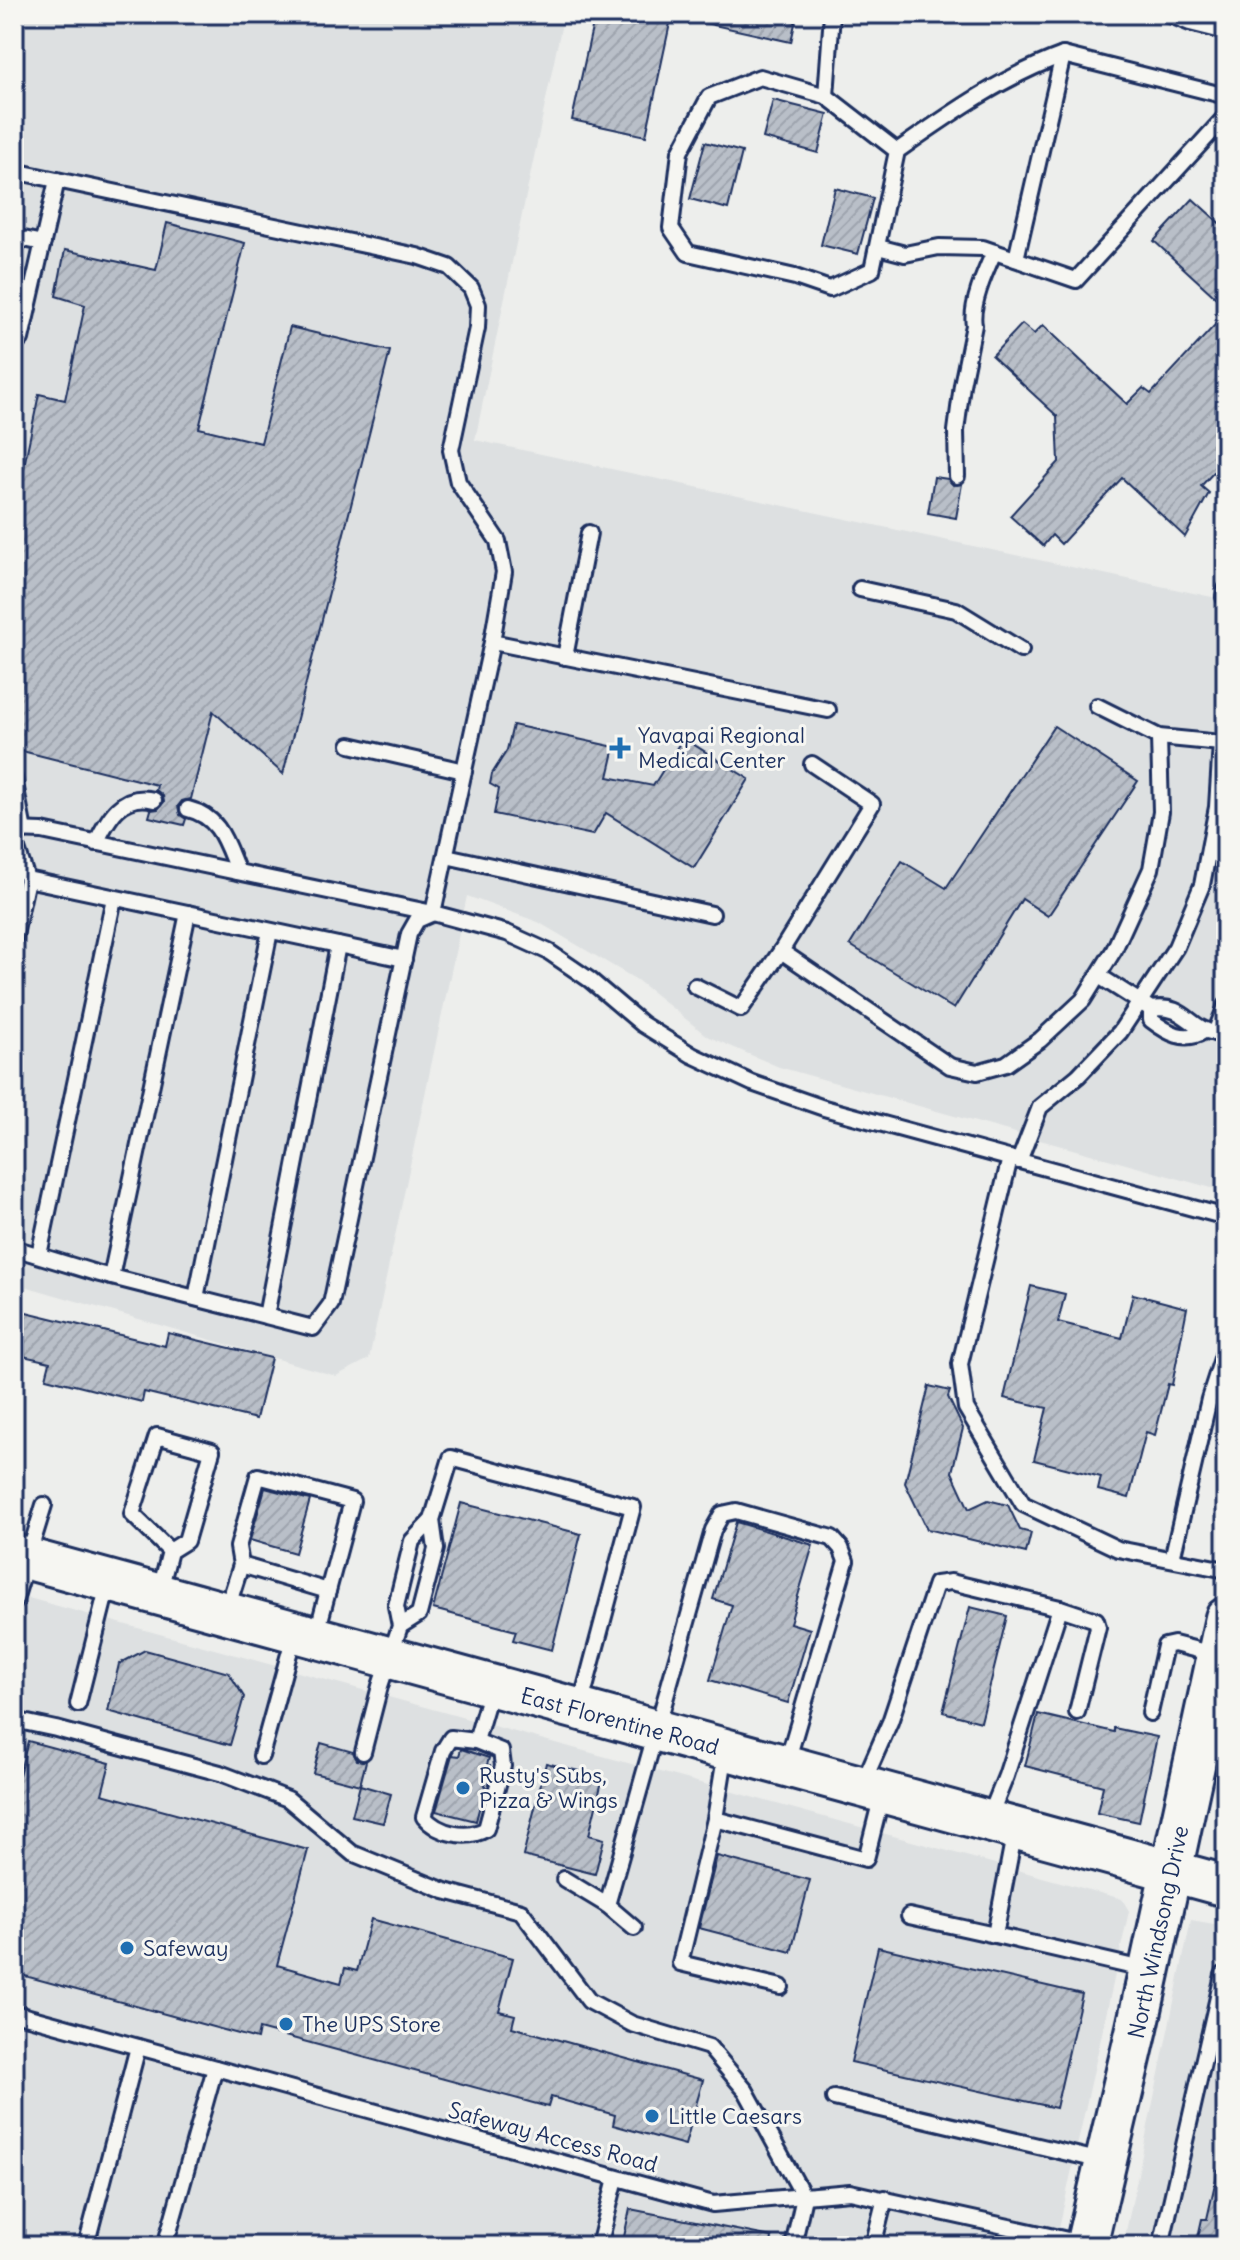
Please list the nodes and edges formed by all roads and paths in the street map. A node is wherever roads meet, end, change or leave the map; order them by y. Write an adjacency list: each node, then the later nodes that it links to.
1 (832, 14): 5 (lane)
2 (1168, 14): 3 (lane)
3 (1226, 32)
4 (1063, 55): 6 (lane); 8 (lane); 15 (lane)
5 (826, 96): 8 (lane); 13 (lane)
6 (1226, 96)
7 (1226, 116): 15 (lane)
8 (897, 151): 13 (lane)
9 (14, 171): 10 (lane)
10 (57, 180): 12 (lane); 20 (lane)
11 (14, 237): 12 (lane)
12 (43, 243): 16 (lane)
13 (878, 247): 14 (lane)
14 (994, 252): 15 (lane); 17 (lane)
15 (1016, 259)
16 (14, 345)
17 (957, 476)
18 (589, 533): 22 (lane)
19 (860, 589): 21 (lane)
20 (492, 642): 22 (lane); 29 (lane)
21 (1021, 650)
22 (565, 657): 24 (lane)
23 (1097, 706): 25 (lane)
24 (828, 710)
25 (1159, 737): 26 (lane); 47 (lane)
26 (1223, 743): 49 (lane)
27 (350, 745): 29 (lane)
28 (812, 764): 45 (lane)
29 (464, 771): 35 (lane)
30 (14, 778): 33 (lane)
31 (154, 800): 34 (lane)
32 (188, 809): 36 (lane)
33 (17, 834): 34 (lane); 37 (lane)
34 (96, 843): 36 (lane)
35 (446, 856): 40 (lane); 41 (lane)
36 (238, 872): 40 (lane)
37 (27, 879): 38 (lane); 43 (lane)
38 (114, 898): 39 (lane); 55 (lane)
39 (188, 913): 42 (lane); 56 (lane)
40 (433, 913): 46 (lane); 52 (lane)
41 (712, 914)
42 (270, 931): 44 (lane); 57 (lane)
43 (14, 940)
44 (338, 945): 46 (lane); 58 (lane)
45 (781, 951): 47 (lane); 48 (lane)
46 (404, 959): 58 (lane)
47 (1099, 976): 49 (lane)
48 (695, 986)
49 (1145, 1006): 51 (lane); 51 (lane); 52 (lane)
50 (1226, 1006): 51 (lane)
51 (1215, 1033)
52 (1015, 1160): 53 (lane); 64 (lane)
53 (1226, 1217)
54 (14, 1248): 55 (lane)
55 (39, 1255): 56 (lane)
56 (111, 1277): 57 (lane)
57 (196, 1298): 58 (lane)
58 (266, 1316)
59 (1226, 1346): 64 (lane)
60 (44, 1505): 63 (lane)
61 (432, 1520): 74 (lane); 74 (lane); 78 (lane)
62 (170, 1551): 62 (lane); 69 (lane)
63 (20, 1556): 67 (street, East Florentine Road); 70 (lane)
64 (1172, 1559): 66 (lane)
65 (241, 1565): 68 (lane); 68 (lane); 72 (lane)
66 (1226, 1570)
67 (109, 1581): 69 (street, East Florentine Road); 77 (lane)
68 (328, 1591): 73 (lane)
69 (159, 1595): 72 (street, East Florentine Road)
70 (14, 1603)
71 (1060, 1608): 79 (lane); 88 (lane); 90 (lane)
72 (226, 1613): 73 (street, East Florentine Road)
73 (305, 1635): 74 (street, East Florentine Road); 86 (lane)
74 (395, 1642): 76 (street, East Florentine Road); 85 (lane)
75 (1220, 1663): 80 (lane); 91 (street, North Windsong Drive)
76 (492, 1686): 78 (street, East Florentine Road); 83 (lane)
77 (78, 1704)
78 (580, 1710): 82 (street, East Florentine Road)
79 (1077, 1712)
80 (1150, 1713)
81 (14, 1720): 107 (lane)
82 (657, 1731): 84 (street, East Florentine Road); 87 (lane); 94 (lane)
83 (476, 1741): 83 (lane)
84 (726, 1750): 87 (street, East Florentine Road); 89 (lane)
85 (363, 1752)
86 (261, 1756)
87 (786, 1767): 88 (street, East Florentine Road)
88 (872, 1790): 89 (lane); 90 (street, East Florentine Road)
89 (715, 1819): 100 (lane)
90 (1001, 1826): 91 (street, East Florentine Road); 97 (lane)
91 (1172, 1872): 93 (street, East Florentine Road); 98 (street, North Windsong Drive)
92 (564, 1879): 94 (lane)
93 (1226, 1886)
94 (607, 1905): 96 (lane)
95 (909, 1916): 97 (lane)
96 (634, 1928)
97 (995, 1935): 98 (lane)
98 (1150, 1971): 105 (street, North Windsong Drive)
99 (1226, 1976): 116 (lane)
100 (781, 1987)
101 (14, 2013): 102 (lane, Safeway Access Road)
102 (138, 2047): 103 (lane, Safeway Access Road); 111 (lane)
103 (215, 2068): 106 (lane, Safeway Access Road); 112 (lane)
104 (834, 2098): 105 (lane)
105 (1106, 2162): 110 (street, North Windsong Drive)
106 (616, 2178): 107 (lane, Safeway Access Road); 113 (lane)
107 (804, 2197): 108 (lane, Safeway Access Road); 114 (lane)
108 (885, 2198): 109 (lane, Safeway Access Road); 115 (lane)
109 (1025, 2239): 110 (lane, Safeway Access Road)
110 (1091, 2245)
111 (86, 2246)
112 (165, 2246)
113 (599, 2246)
114 (793, 2246)
115 (873, 2246)
116 (1161, 2246)

